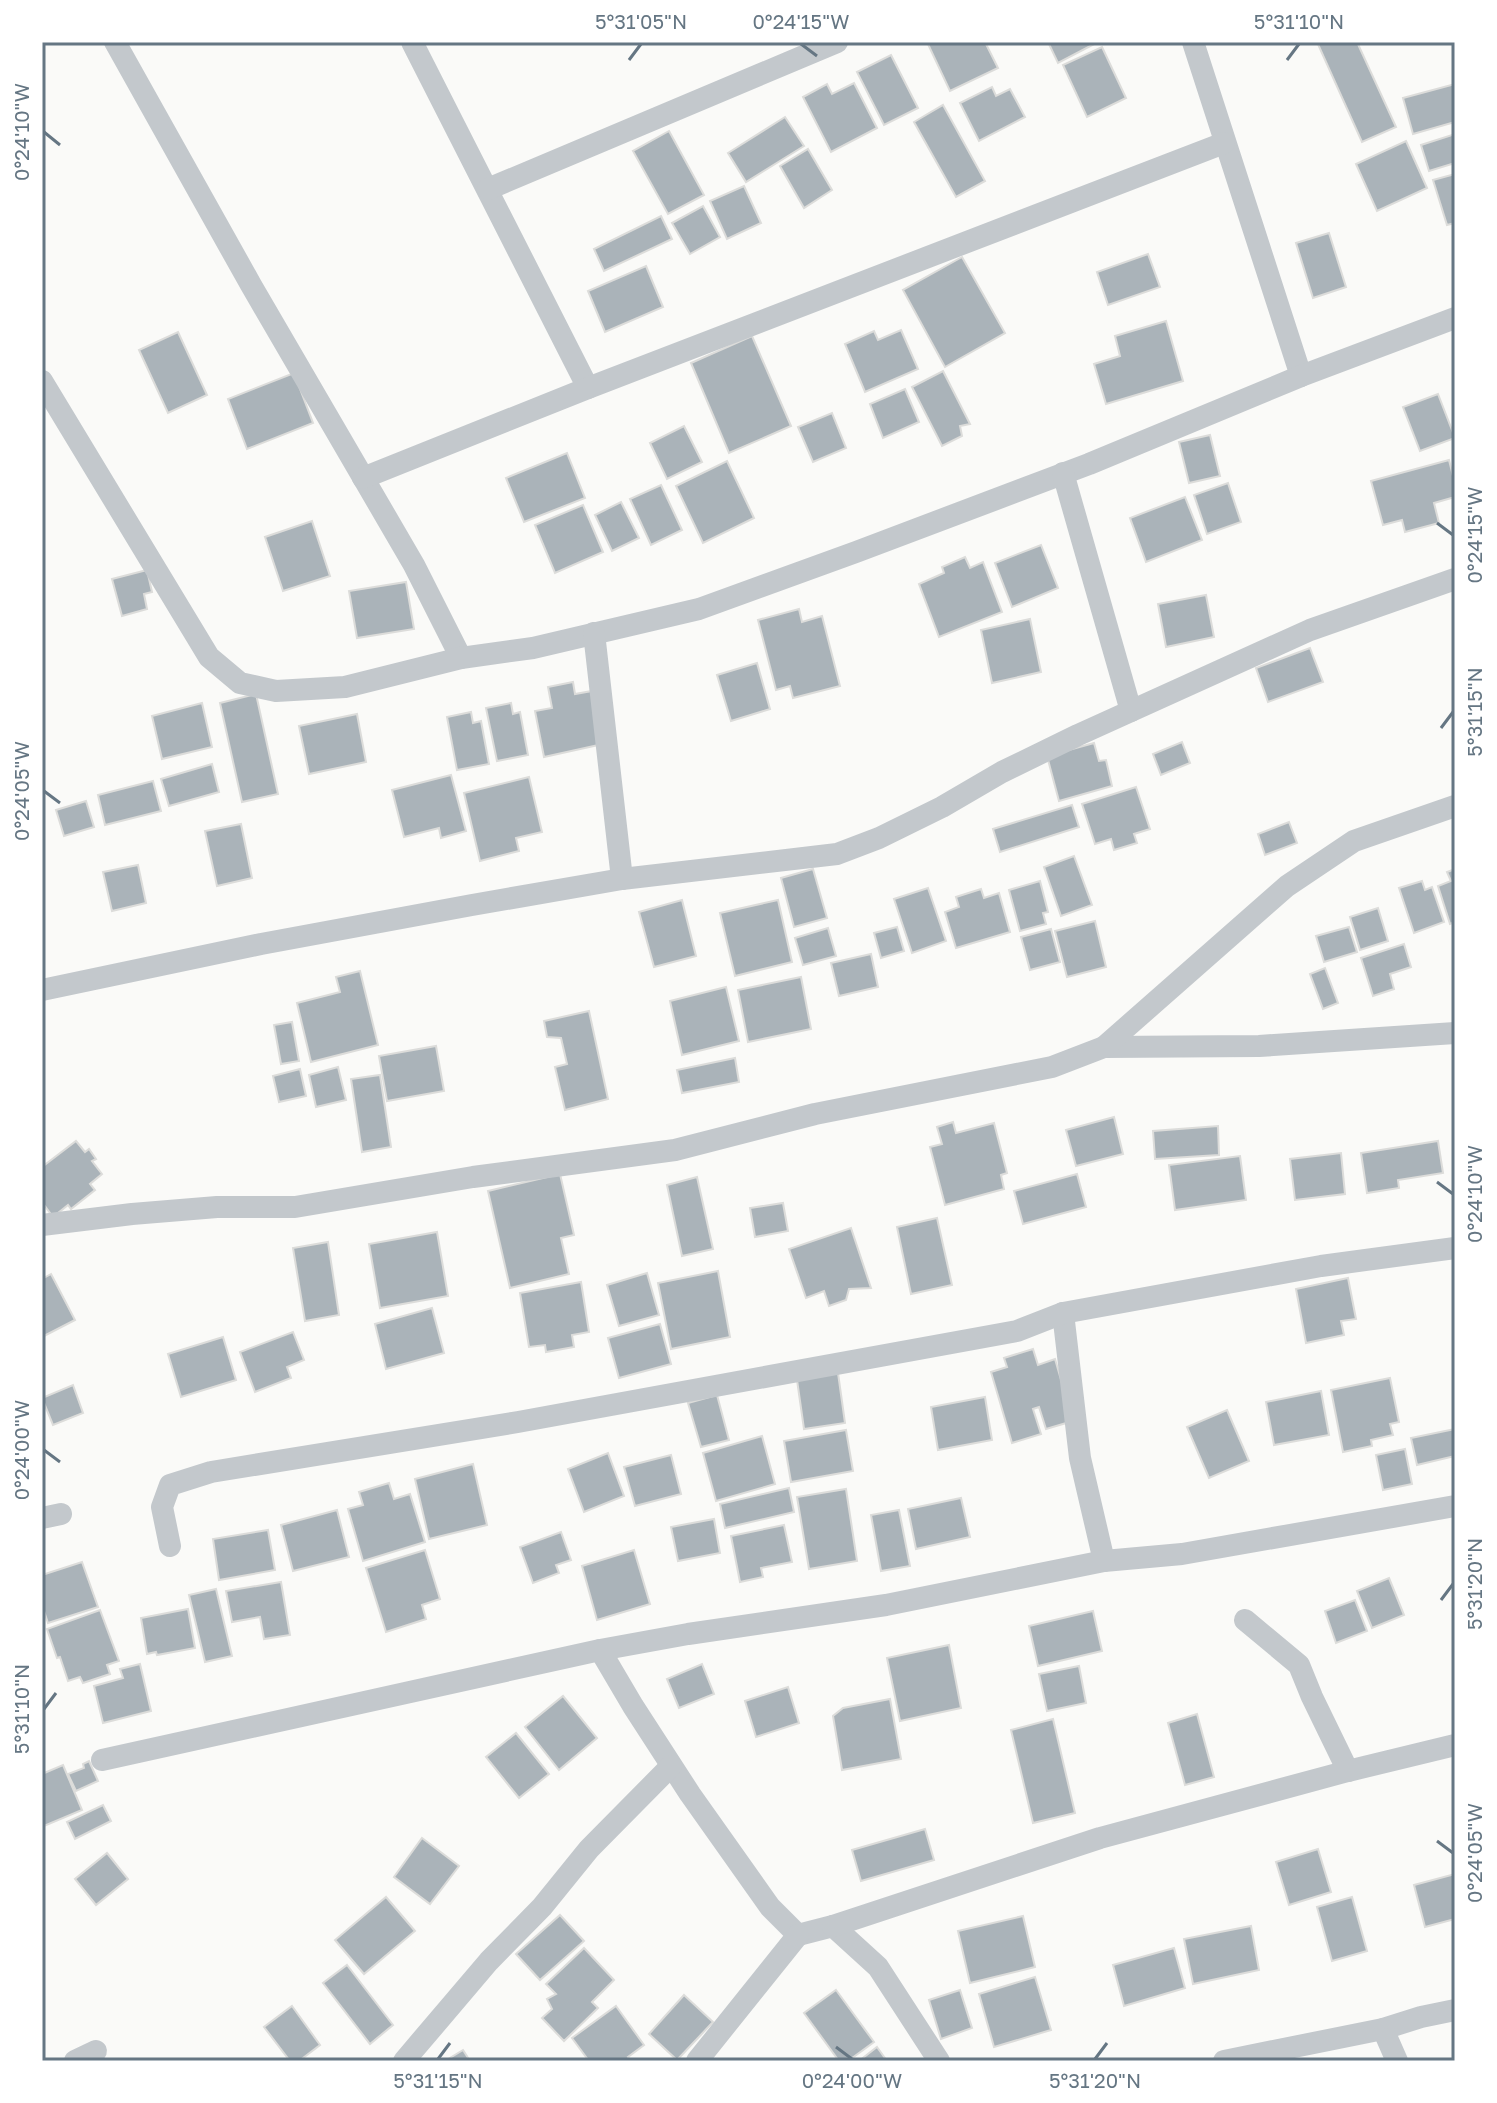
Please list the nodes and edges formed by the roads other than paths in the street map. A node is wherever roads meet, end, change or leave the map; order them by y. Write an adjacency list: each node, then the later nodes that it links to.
1 (115, 42): 12 (street)
2 (412, 42): 6 (street)
3 (837, 42): 6 (street)
4 (1193, 42): 5 (street)
5 (1224, 143): 8 (street); 10 (street)
6 (488, 189): 10 (street)
7 (1455, 318): 8 (street)
8 (1301, 376): 11 (street)
9 (42, 381): 15 (street)
10 (588, 388): 12 (street)
11 (1063, 473): 14 (street); 16 (street)
12 (363, 478): 15 (street)
13 (1455, 579): 16 (street)
14 (594, 633): 15 (street); 18 (street)
15 (461, 658)
16 (1131, 711): 18 (street)
17 (1455, 806): 21 (street)
18 (622, 879): 19 (street)
19 (42, 990)
20 (1455, 1033): 21 (street)
21 (1104, 1047): 22 (street)
22 (42, 1225)
23 (1455, 1248): 24 (street)
24 (1063, 1313): 26 (street); 27 (street)
25 (1455, 1506): 27 (street)
26 (170, 1546)
27 (1104, 1561): 29 (street)
28 (1245, 1620): 33 (street)
29 (600, 1650): 31 (street); 32 (street)
30 (1455, 1745): 33 (street)
31 (102, 1760)
32 (671, 1766): 35 (street); 40 (street)
33 (1348, 1771): 34 (street)
34 (833, 1926): 35 (street); 42 (street)
35 (798, 1935): 41 (street)
36 (1455, 2010): 37 (street)
37 (1383, 2029): 43 (street); 44 (street)
38 (96, 2051): 39 (street)
39 (75, 2061)
40 (404, 2061)
41 (697, 2061)
42 (939, 2061)
43 (1224, 2061)
44 (1397, 2061)

